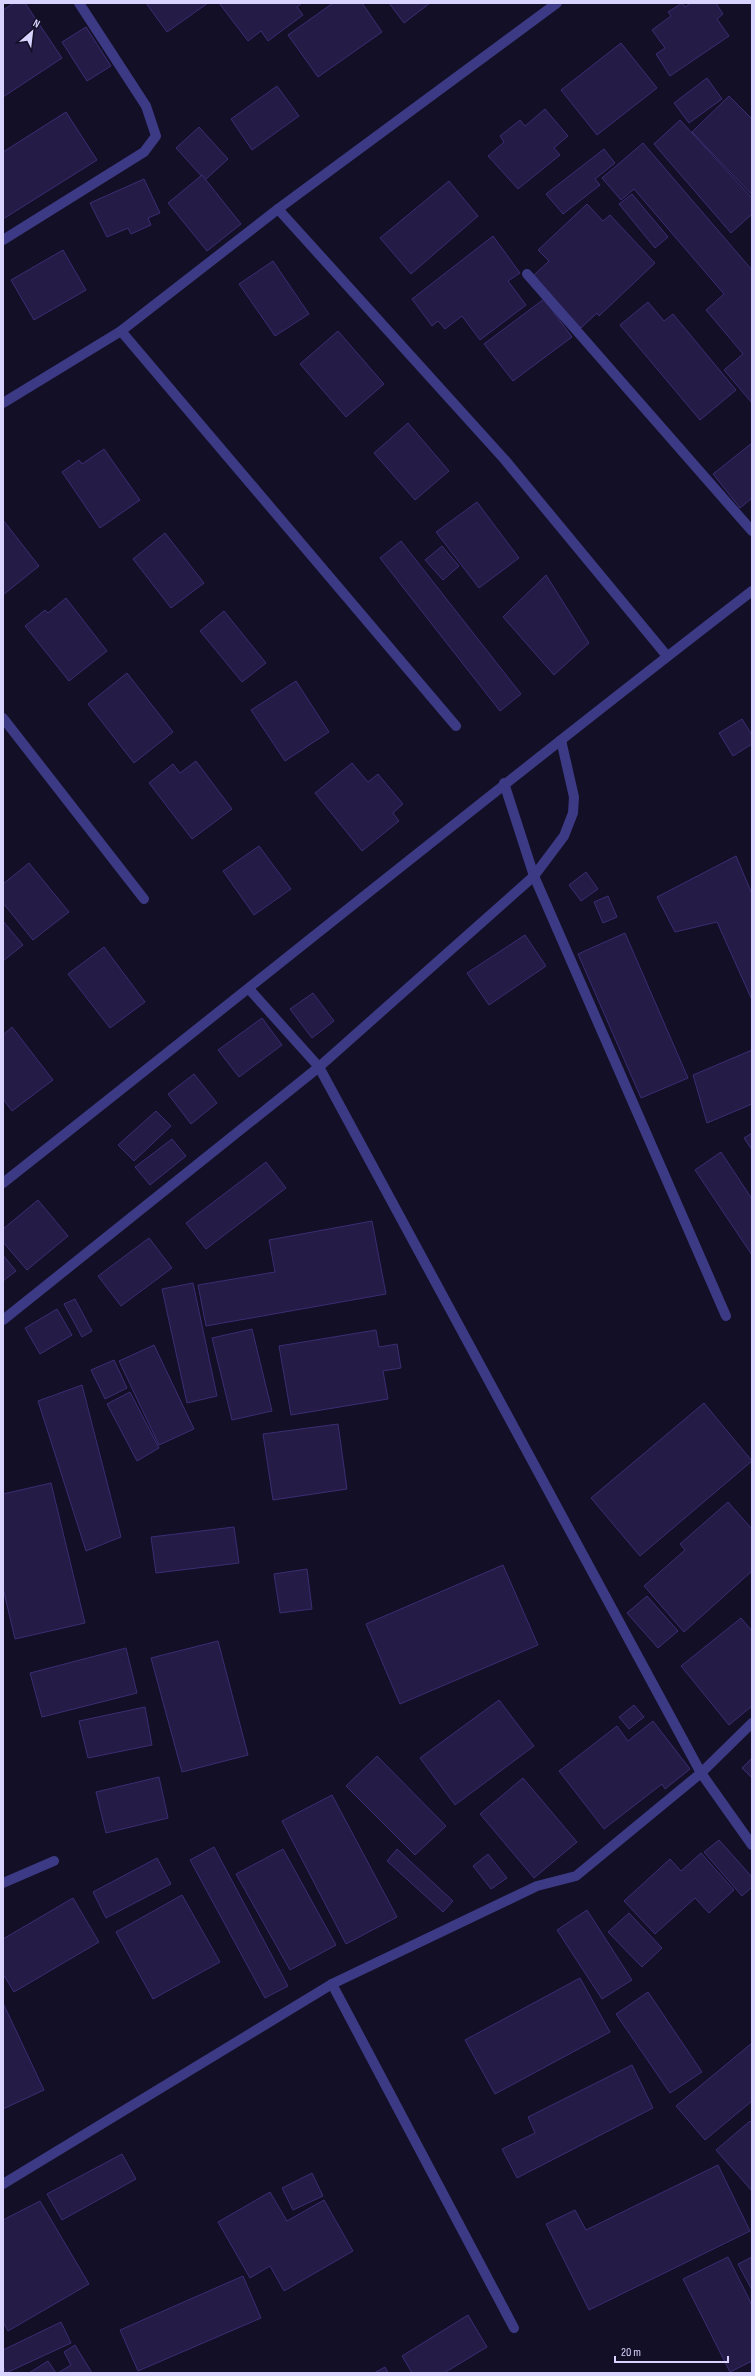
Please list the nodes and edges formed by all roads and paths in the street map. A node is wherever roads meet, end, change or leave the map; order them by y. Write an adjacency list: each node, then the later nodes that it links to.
1 (79, 3): 4 (street)
2 (557, 3): 3 (street)
3 (278, 209): 6 (street); 10 (street)
4 (3, 240)
5 (527, 274): 8 (street)
6 (121, 331): 7 (street); 12 (street)
7 (3, 403)
8 (752, 531)
9 (752, 590): 10 (street)
10 (667, 656): 13 (street)
11 (3, 718): 16 (street)
12 (456, 726)
13 (561, 740): 14 (street); 15 (street)
14 (504, 783): 15 (street); 17 (street)
15 (534, 876): 18 (street); 20 (street)
16 (144, 899)
17 (248, 989): 18 (street); 19 (street)
18 (319, 1067): 21 (street); 23 (street)
19 (3, 1183)
20 (726, 1316)
21 (3, 1320)
22 (752, 1723): 23 (street)
23 (700, 1773): 24 (street); 27 (street)
24 (752, 1845)
25 (54, 1861): 26 (street)
26 (3, 1883)
27 (332, 1984): 28 (street); 29 (street)
28 (3, 2184)
29 (514, 2328)

